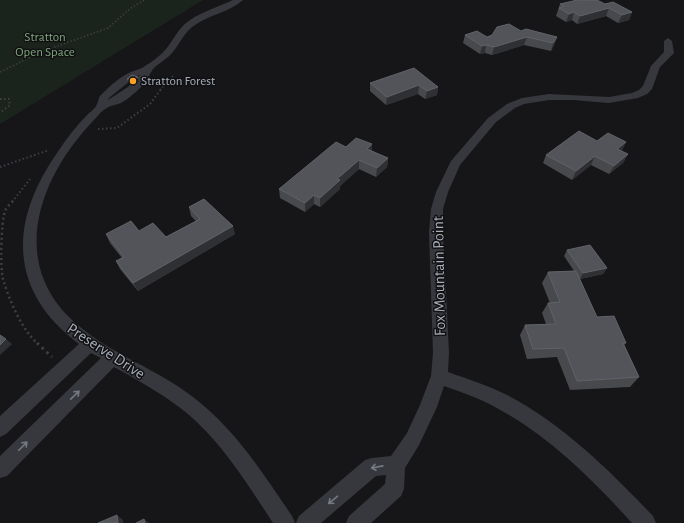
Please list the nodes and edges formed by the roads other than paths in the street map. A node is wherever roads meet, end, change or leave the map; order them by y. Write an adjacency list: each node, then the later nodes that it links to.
1 (239, 0): 3 (street, Preserve Drive)
2 (668, 41): 5 (street, Fox Mountain Point)
3 (90, 344): 4 (street, Preserve Drive); 6 (street)
4 (113, 357): 8 (street, one-way to 4); 9 (street, Preserve Drive)
5 (439, 376): 7 (street, Fox Mountain Point); 12 (street)
6 (0, 428)
7 (396, 465): 10 (street, one-way to 10); 11 (street, Fox Mountain Point)
8 (0, 468)
9 (285, 523)
10 (306, 523)
11 (356, 523)
12 (646, 523)

